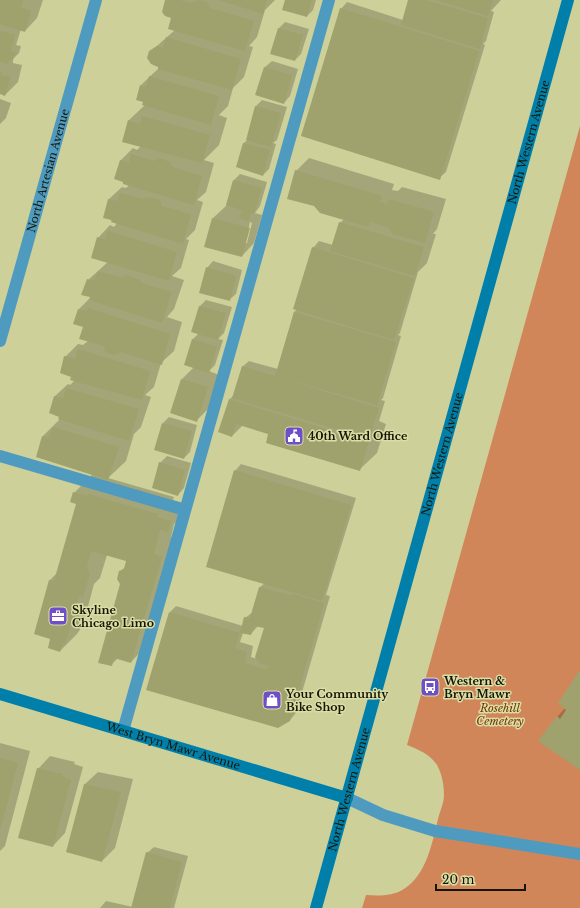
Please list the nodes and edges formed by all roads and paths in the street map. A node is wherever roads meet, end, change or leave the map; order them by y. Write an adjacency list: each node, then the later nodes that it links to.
1 (96, 0): 4 (street, North Artesian Avenue)
2 (329, 0): 6 (street)
3 (568, 0): 9 (main road, North Western Avenue)
4 (0, 341)
5 (0, 456): 6 (street)
6 (185, 510): 8 (street)
7 (0, 694): 8 (main road, West Bryn Mawr Avenue)
8 (123, 731): 9 (main road, West Bryn Mawr Avenue)
9 (347, 798): 10 (street); 11 (main road, North Western Avenue)
10 (580, 854)
11 (316, 908)

